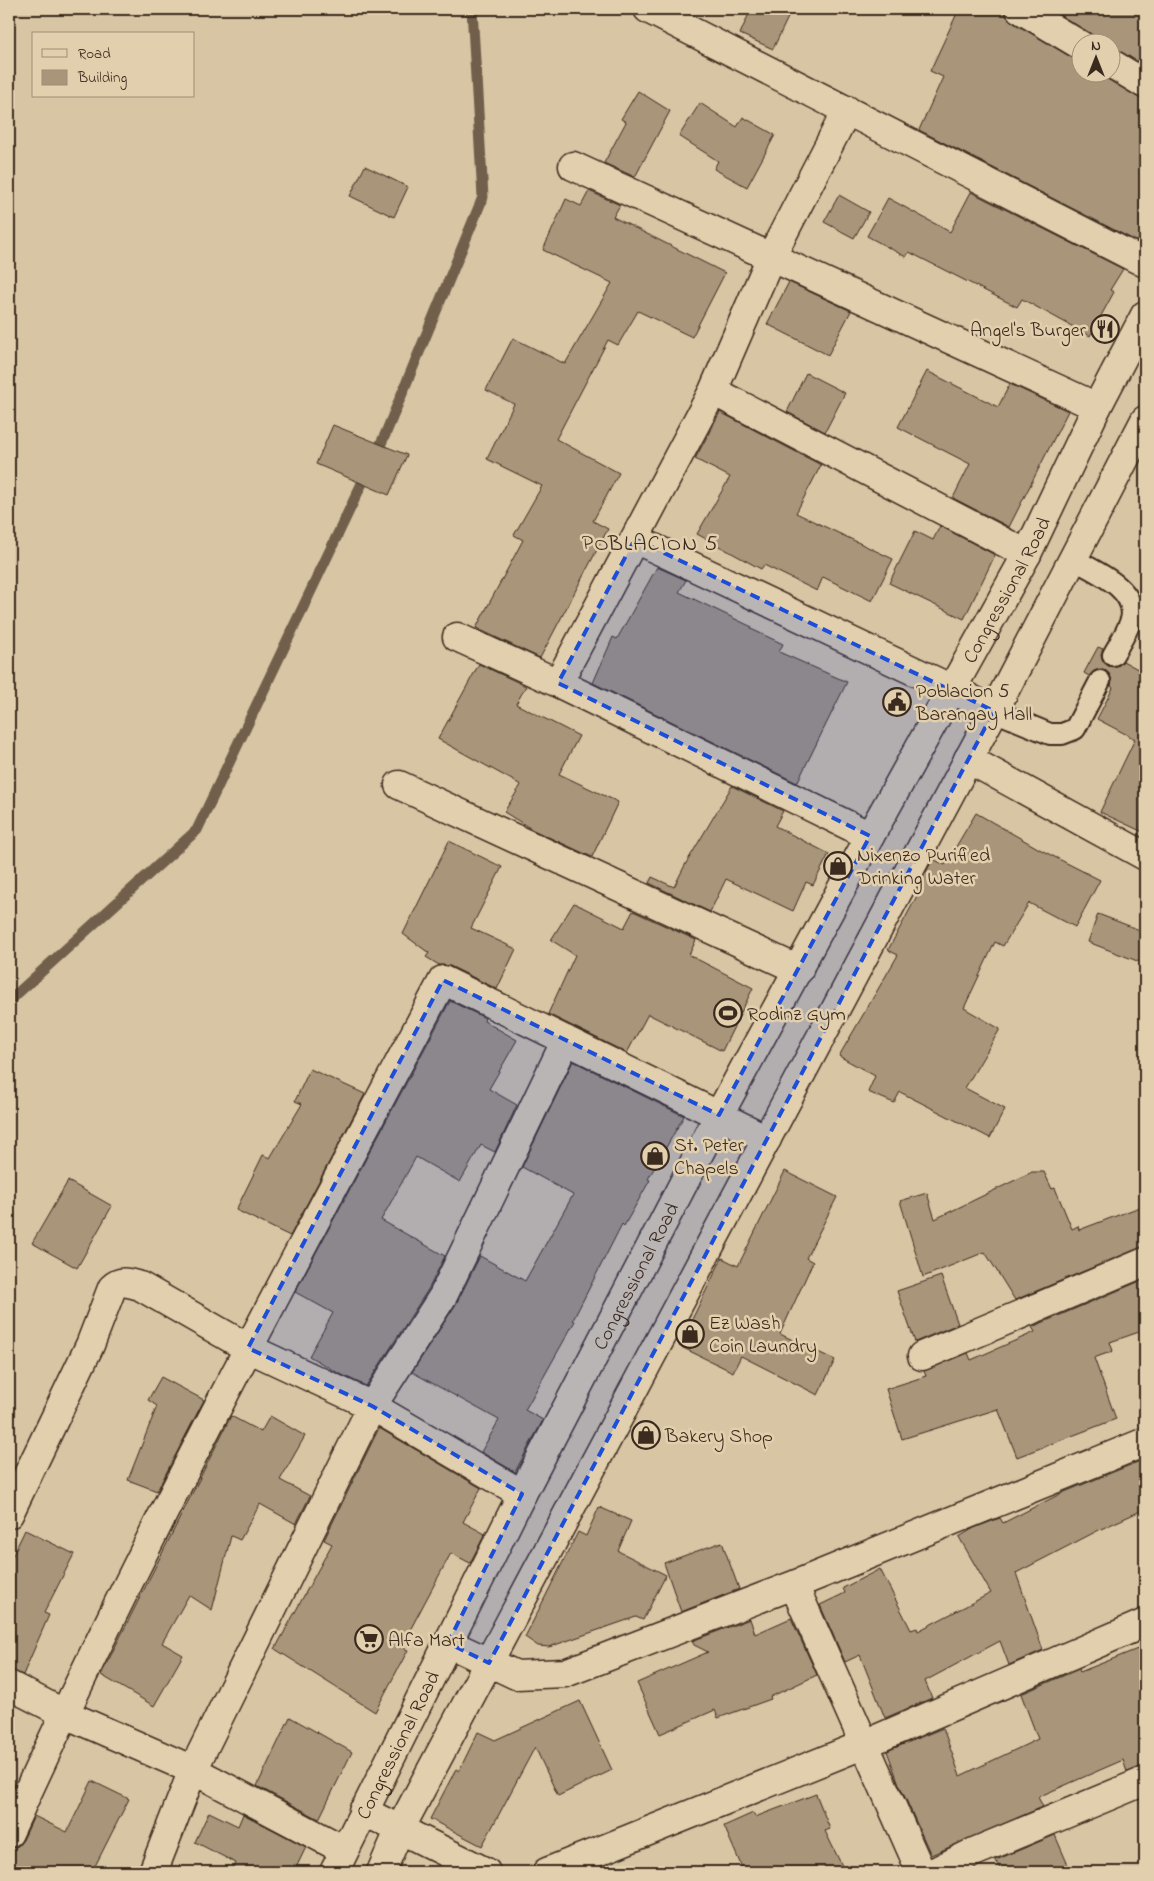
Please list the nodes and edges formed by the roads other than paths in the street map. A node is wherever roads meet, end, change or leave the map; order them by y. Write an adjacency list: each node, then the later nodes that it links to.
1 (648, 9): 6 (street)
2 (1020, 9): 3 (street)
3 (1072, 40)
4 (1122, 70): 5 (street)
5 (1145, 84)
6 (847, 110): 8 (street); 9 (street)
7 (573, 166): 8 (street)
8 (771, 257): 11 (street); 12 (street)
9 (1145, 263)
10 (1145, 315): 12 (street, Congressional Road)
11 (712, 391): 14 (street); 15 (street)
12 (1097, 408): 15 (street, Congressional Road)
13 (1145, 420): 16 (street, Congressional Road)
14 (635, 539): 20 (street); 21 (street)
15 (1026, 554): 21 (street, Congressional Road)
16 (1073, 559): 18 (lane); 22 (street, Congressional Road)
17 (457, 637): 20 (street)
18 (1113, 655)
19 (1100, 681): 22 (lane)
20 (558, 683): 25 (street)
21 (952, 689): 22 (street); 25 (street, Congressional Road)
22 (994, 711): 23 (street, Congressional Road)
23 (968, 759): 26 (street); 30 (street, Congressional Road)
24 (399, 785): 27 (street)
25 (870, 836): 27 (street, Congressional Road)
26 (1145, 856)
27 (799, 970): 29 (street, Congressional Road)
28 (566, 1040): 29 (street); 32 (street); 34 (street)
29 (720, 1115): 30 (street); 36 (street, Congressional Road)
30 (767, 1139): 41 (street, Congressional Road)
31 (1145, 1262): 33 (street)
32 (248, 1348): 34 (street); 37 (street); 43 (street)
33 (922, 1356)
34 (372, 1406): 36 (street); 45 (street)
35 (1145, 1442): 38 (street)
36 (522, 1494): 40 (street, Congressional Road)
37 (9, 1514)
38 (794, 1585): 41 (street); 44 (street)
39 (1145, 1623): 44 (street)
40 (448, 1643): 41 (street); 47 (street, Congressional Road)
41 (489, 1663): 48 (street, Congressional Road)
42 (9, 1686): 43 (street)
43 (63, 1713): 45 (street); 49 (street)
44 (865, 1744): 55 (street); 56 (street)
45 (193, 1770): 50 (street); 52 (street)
46 (1145, 1781): 51 (street)
47 (364, 1811): 48 (street); 50 (street, Congressional Road)
48 (400, 1829): 53 (street, Congressional Road); 54 (street)
49 (9, 1833)
50 (339, 1861)
51 (979, 1862): 57 (street)
52 (153, 1872)
53 (381, 1872)
54 (486, 1872)
55 (547, 1872)
56 (921, 1872)
57 (934, 1872)

